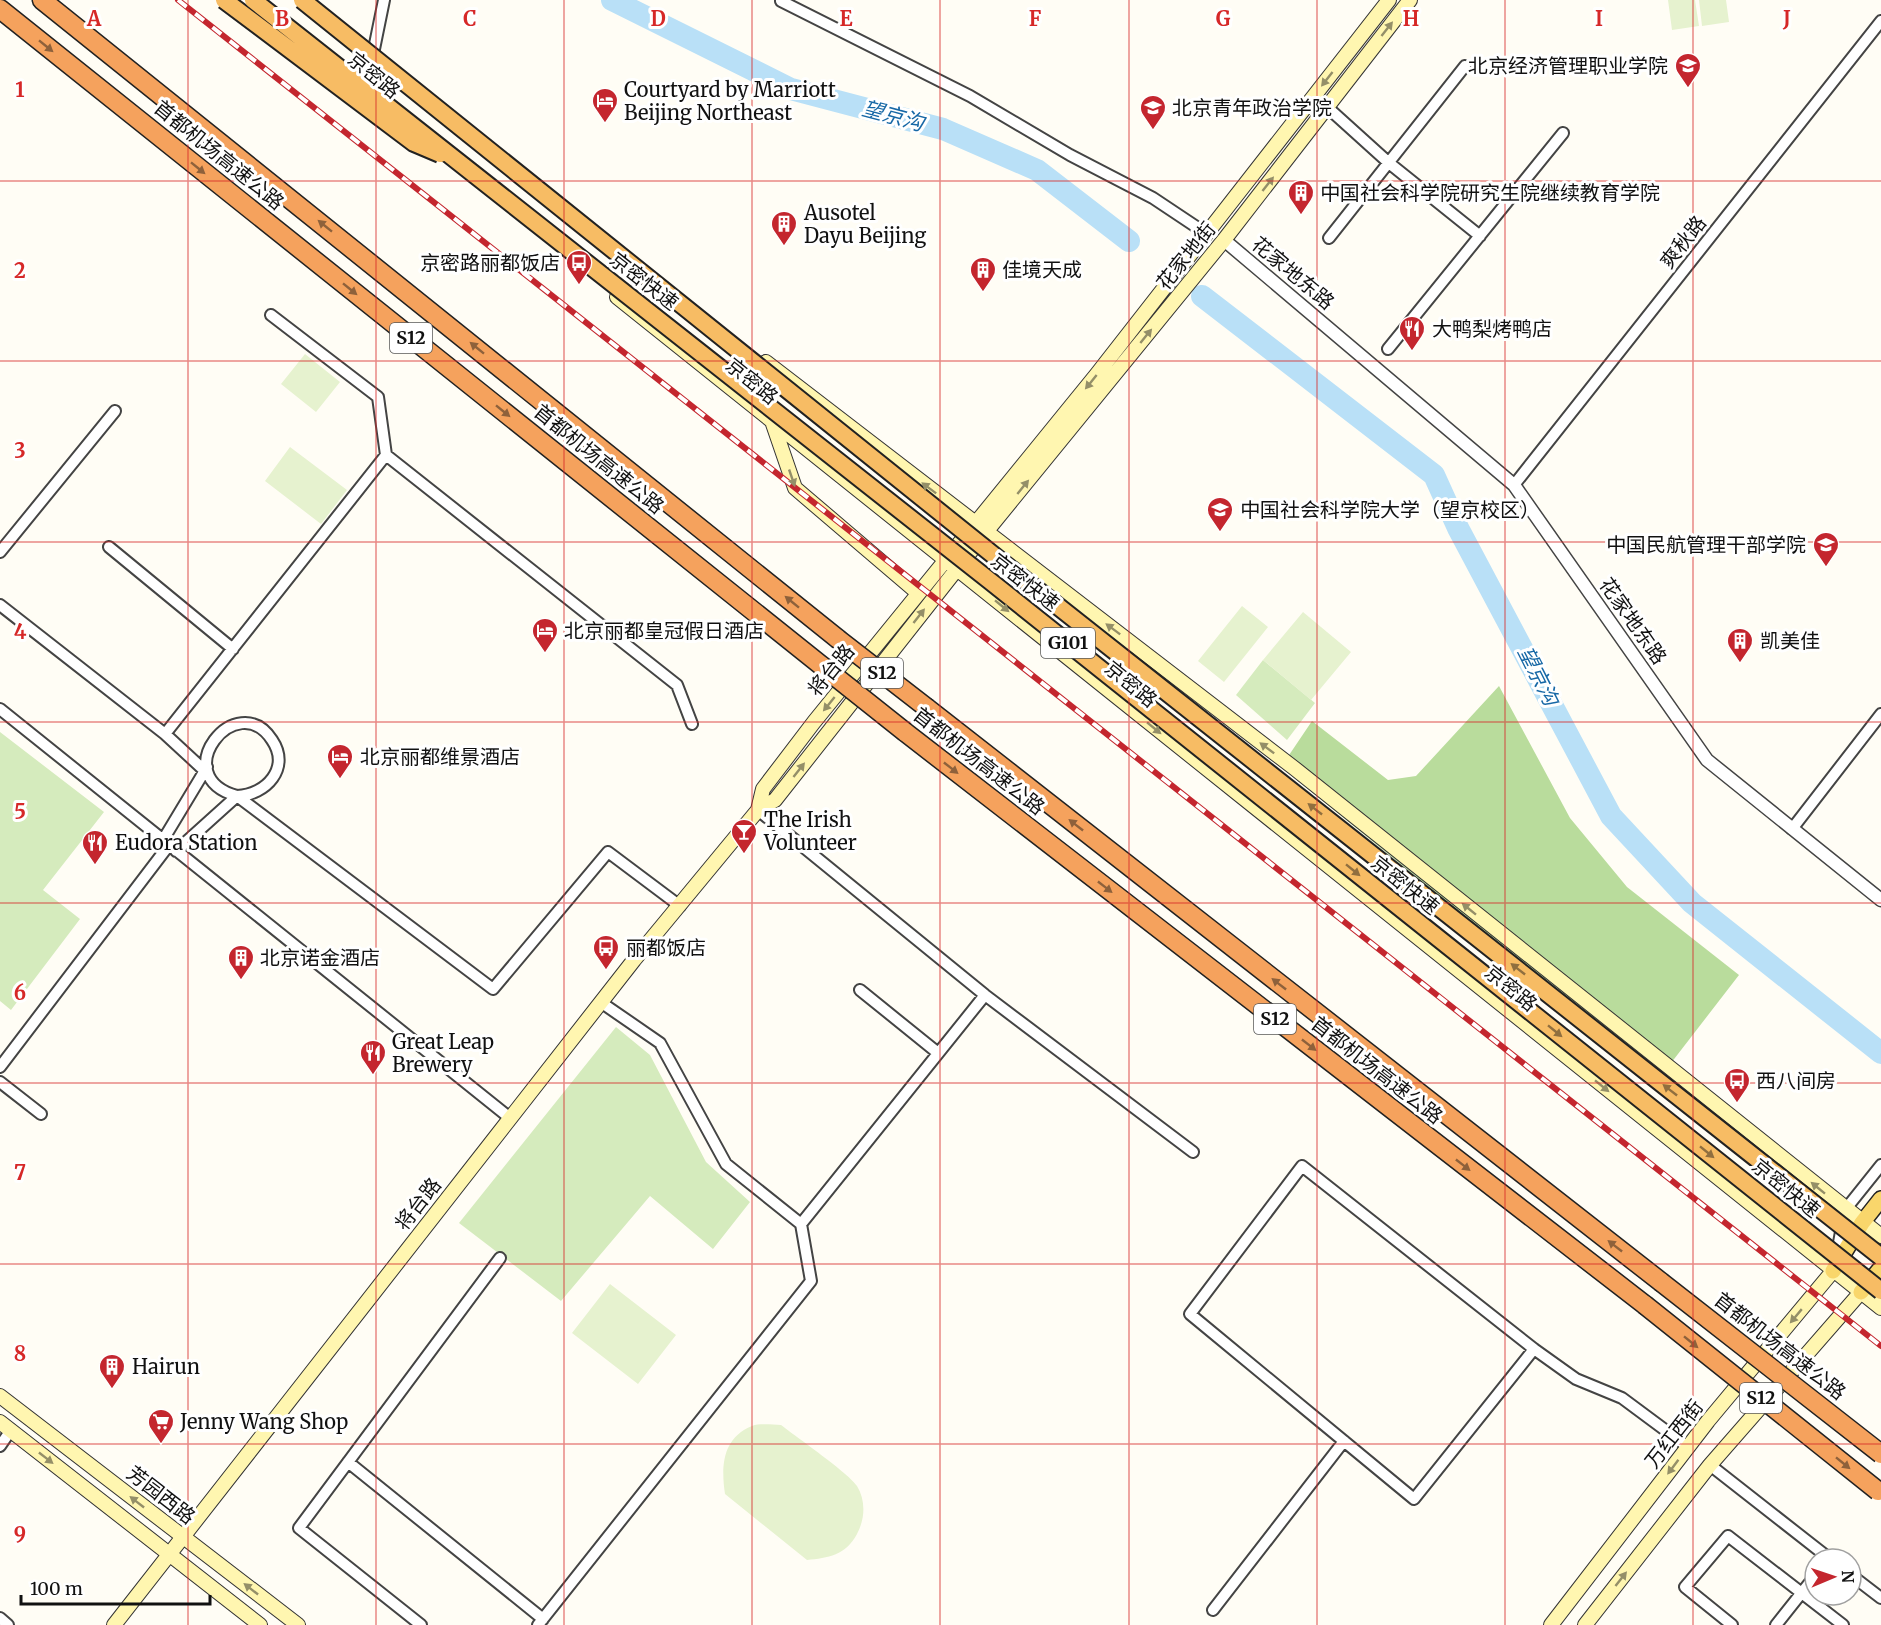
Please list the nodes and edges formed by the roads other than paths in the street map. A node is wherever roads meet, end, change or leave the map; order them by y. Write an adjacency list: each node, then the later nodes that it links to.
1 (42, 0): 15 (highway, 首都机场高速公路 / S12)
2 (52, 0): 15 (highway)
3 (224, 0): 18 (highway, bridge)
4 (246, 0): 27 (main road, 京密路 / G101)
5 (253, 0): 18 (highway, 京密快速 / G101, bridge)
6 (302, 0): 13 (main road, 京密路 / G101); 64 (highway, 京密快速 / G101, one-way to 6, bridge)
7 (384, 0): 13 (street)
8 (1389, 0): 20 (main road, 花家地街, one-way to 20)
9 (1410, 0): 16 (main road, 花家地街, one-way to 9)
10 (781, 1): 20 (street)
11 (0, 9): 81 (highway, 首都机场高速公路 / S12, one-way to 81, bridge)
12 (1881, 21): 29 (street, 爽秋路)
13 (373, 54): 30 (main road, 京密路 / G101, one-way to 13)
14 (1465, 66): 19 (street)
15 (138, 76): 78 (highway, 首都机场高速公路 / S12, one-way to 15, bridge)
16 (1327, 107): 19 (street); 23 (main road, 花家地街, one-way to 16)
17 (1563, 133): 21 (street)
18 (458, 160): 69 (highway, 京密快速 / G101, one-way to 69, bridge)
19 (1389, 163): 21 (street); 22 (street)
20 (1207, 234): 30 (main road, 花家地街, one-way to 30)
21 (1480, 236): 25 (street)
22 (1329, 238)
23 (1224, 240): 29 (street, 花家地东路); 30 (main road, 花家地街, one-way to 23)
24 (271, 315): 28 (street)
25 (1388, 349)
26 (115, 411): 32 (street)
27 (772, 423): 33 (main road, 京密路 / G101); 35 (main road, one-way to 35)
28 (386, 455): 37 (street); 40 (street)
29 (1514, 485): 45 (street, 花家地东路)
30 (981, 528): 33 (main road, 将台路); 34 (main road, 将台路); 60 (main road, 京密路 / G101, one-way to 30)
31 (109, 547): 37 (street)
32 (0, 552)
33 (945, 560): 34 (main road, 京密路 / G101); 35 (main road, 将台路)
34 (956, 569): 44 (main road, 将台路, one-way to 34); 67 (main road, 京密路 / G101, one-way to 67)
35 (918, 593): 44 (main road, 将台路, one-way to 44)
36 (0, 605): 41 (street)
37 (233, 649): 41 (street)
38 (0, 709): 46 (street)
39 (1881, 714): 45 (street)
40 (692, 724)
41 (165, 734): 42 (street)
42 (206, 769): 43 (street); 43 (street); 46 (street)
43 (237, 796): 46 (street); 48 (street)
44 (758, 810): 48 (main road, 将台路); 50 (street)
45 (1792, 829): 47 (street, 花家地东路)
46 (169, 845): 53 (street); 56 (street)
47 (1881, 900)
48 (680, 906): 51 (main road, 将台路)
49 (860, 990): 52 (street)
50 (985, 995): 52 (street); 57 (street)
51 (603, 1003): 56 (main road, 将台路); 62 (street)
52 (938, 1053): 62 (street)
53 (0, 1067)
54 (0, 1082): 55 (street)
55 (41, 1114)
56 (510, 1118): 82 (main road, 将台路)
57 (1192, 1152)
58 (1881, 1165): 60 (street)
59 (1881, 1199): 61 (main road)
60 (1845, 1210): 61 (main road, 京密路 / G101); 67 (street)
61 (1862, 1223): 63 (main road, 京密路 / G101); 67 (main road)
62 (801, 1224): 90 (street)
63 (1881, 1236)
64 (1881, 1257)
65 (500, 1258): 79 (street)
66 (1881, 1268): 70 (main road)
67 (1833, 1271): 70 (main road, 京密路 / G101); 77 (main road, 万红西街, one-way to 77)
68 (1881, 1278): 70 (street)
69 (1881, 1291)
70 (1861, 1292): 71 (main road, 京密路); 80 (main road)
71 (1881, 1308)
72 (1534, 1349): 75 (street); 75 (street); 77 (street)
73 (0, 1396): 82 (main road, 芳园西路, one-way to 73)
74 (5, 1426): 76 (street); 84 (main road, one-way to 84)
75 (1344, 1441): 88 (street)
76 (0, 1446)
77 (1688, 1447): 96 (main road, 万红西街, one-way to 96)
78 (1881, 1454)
79 (348, 1462): 90 (street); 95 (street)
80 (1710, 1466): 83 (street); 97 (main road, one-way to 80)
81 (1879, 1492)
82 (184, 1538): 84 (main road, 将台路); 94 (main road, 芳园西路, one-way to 82)
83 (1815, 1547)
84 (170, 1556): 92 (main road, 将台路); 93 (main road)
85 (1863, 1584): 87 (street)
86 (1802, 1594): 98 (street); 99 (street); 100 (street)
87 (1881, 1598)
88 (1213, 1610)
89 (0, 1618): 91 (street)
90 (540, 1622)
91 (8, 1625)
92 (114, 1625)
93 (260, 1625)
94 (297, 1625)
95 (421, 1625)
96 (1551, 1625)
97 (1585, 1625)
98 (1732, 1625)
99 (1776, 1625)
100 (1843, 1625)

